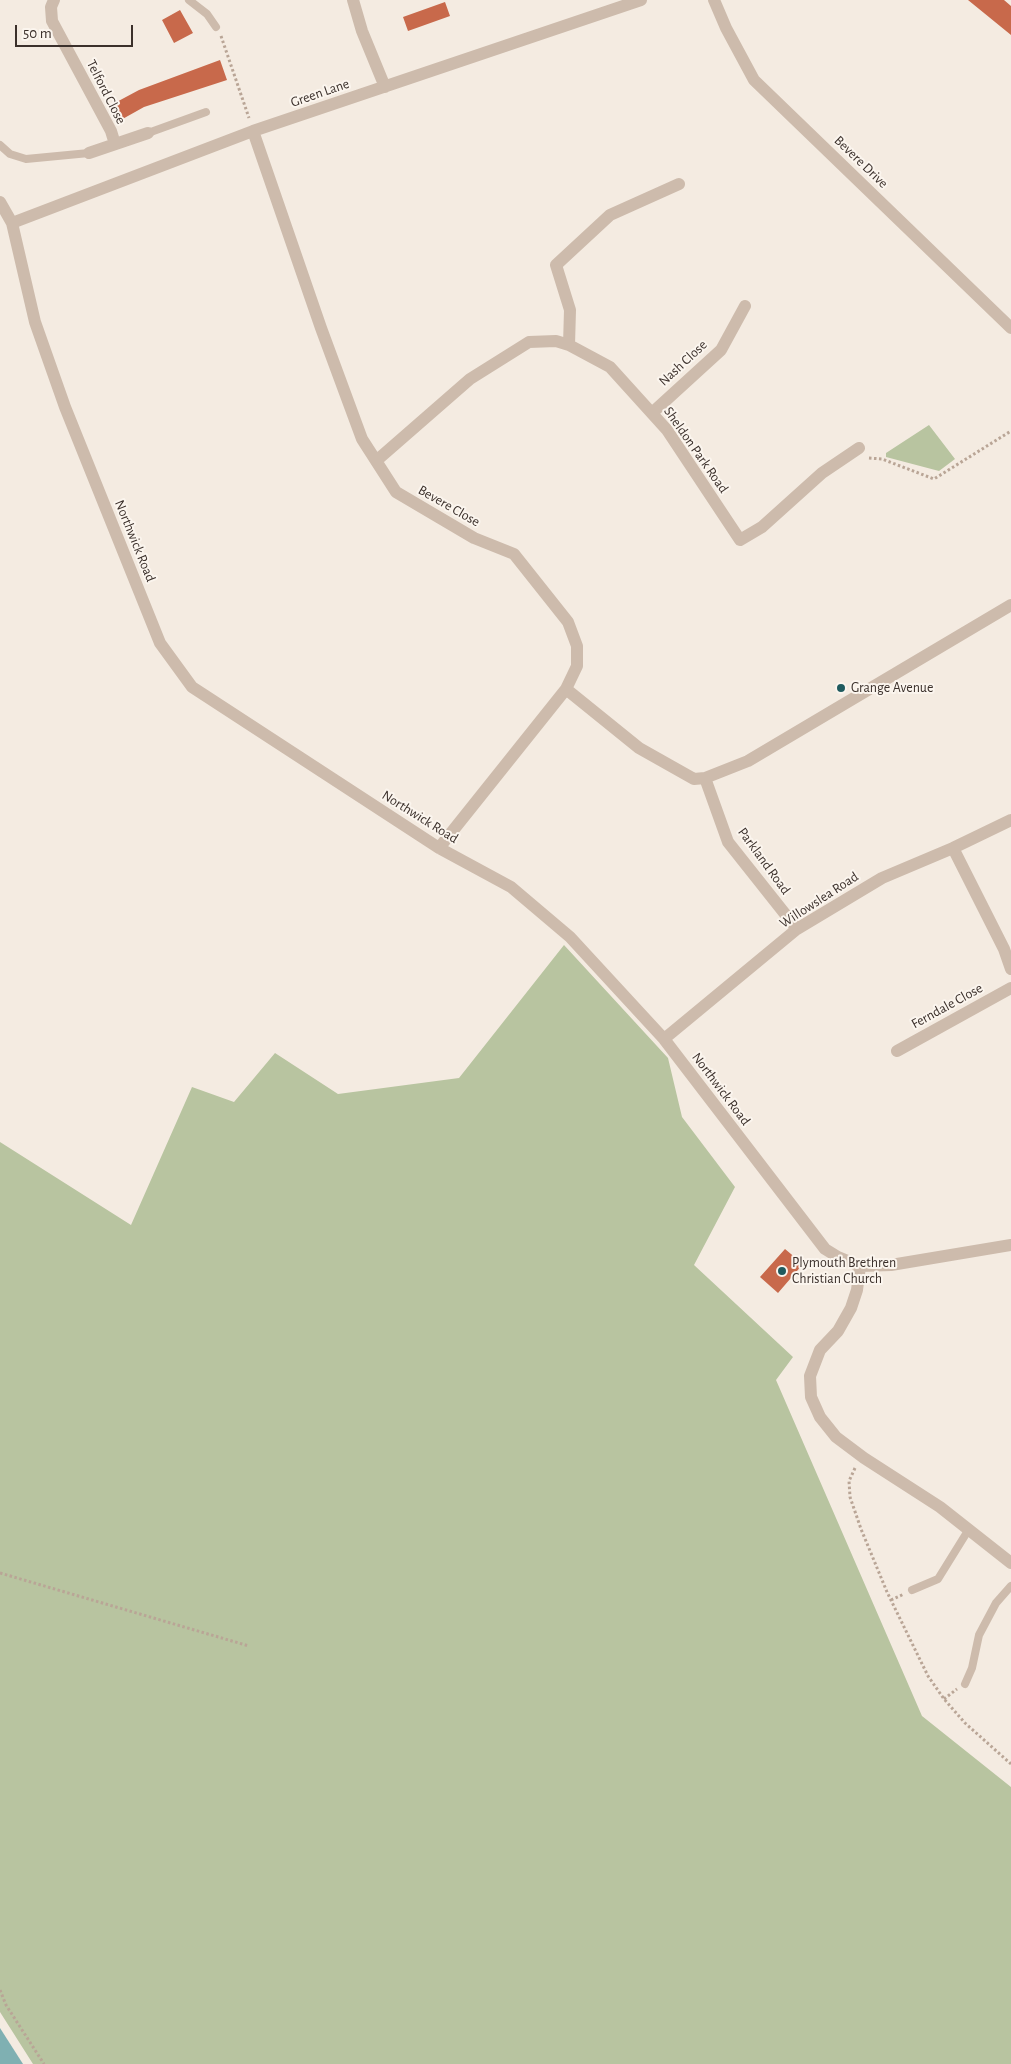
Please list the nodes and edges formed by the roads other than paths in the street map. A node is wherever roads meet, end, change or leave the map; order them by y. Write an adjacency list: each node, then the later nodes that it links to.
1 (54, 0): 12 (street, Telford Close)
2 (189, 0): 7 (lane)
3 (353, 0): 8 (street)
4 (641, 0): 6 (street, Green Lane)
5 (714, 0): 19 (street, Bevere Drive)
6 (616, 4): 8 (street, Green Lane)
7 (216, 27)
8 (385, 86): 10 (street, Green Lane)
9 (206, 112): 11 (lane)
10 (253, 131): 17 (street, Green Lane); 23 (street, Bevere Close)
11 (148, 134): 12 (street, Telford Close)
12 (115, 144): 14 (street, Telford Close)
13 (0, 145): 14 (lane)
14 (89, 153)
15 (679, 184): 20 (street)
16 (0, 202): 17 (street, Northwick Road)
17 (12, 223): 28 (street, Northwick Road)
18 (745, 306): 21 (street, Nash Close)
19 (1011, 328)
20 (569, 345): 21 (street, Sheldon Park Road); 23 (street, Sheldon Park Road)
21 (652, 413): 22 (street, Sheldon Park Road)
22 (859, 448)
23 (376, 461): 25 (street, Bevere Close)
24 (1011, 605): 26 (street)
25 (566, 689): 26 (street); 28 (street, Bevere Close)
26 (705, 778): 30 (street, Parkland Road)
27 (1011, 820): 29 (street, Willowslea Road)
28 (439, 848): 33 (street, Northwick Road)
29 (953, 848): 30 (street, Willowslea Road); 31 (street)
30 (797, 929): 33 (street, Willowslea Road)
31 (1011, 969)
32 (1011, 988): 34 (street, Ferndale Close)
33 (664, 1039): 36 (street, Northwick Road)
34 (898, 1051)
35 (1011, 1245): 36 (street, Northwick Road)
36 (860, 1266): 37 (street)
37 (968, 1529): 38 (street); 40 (lane)
38 (1011, 1563)
39 (1011, 1586): 41 (lane)
40 (912, 1590)
41 (965, 1684)

